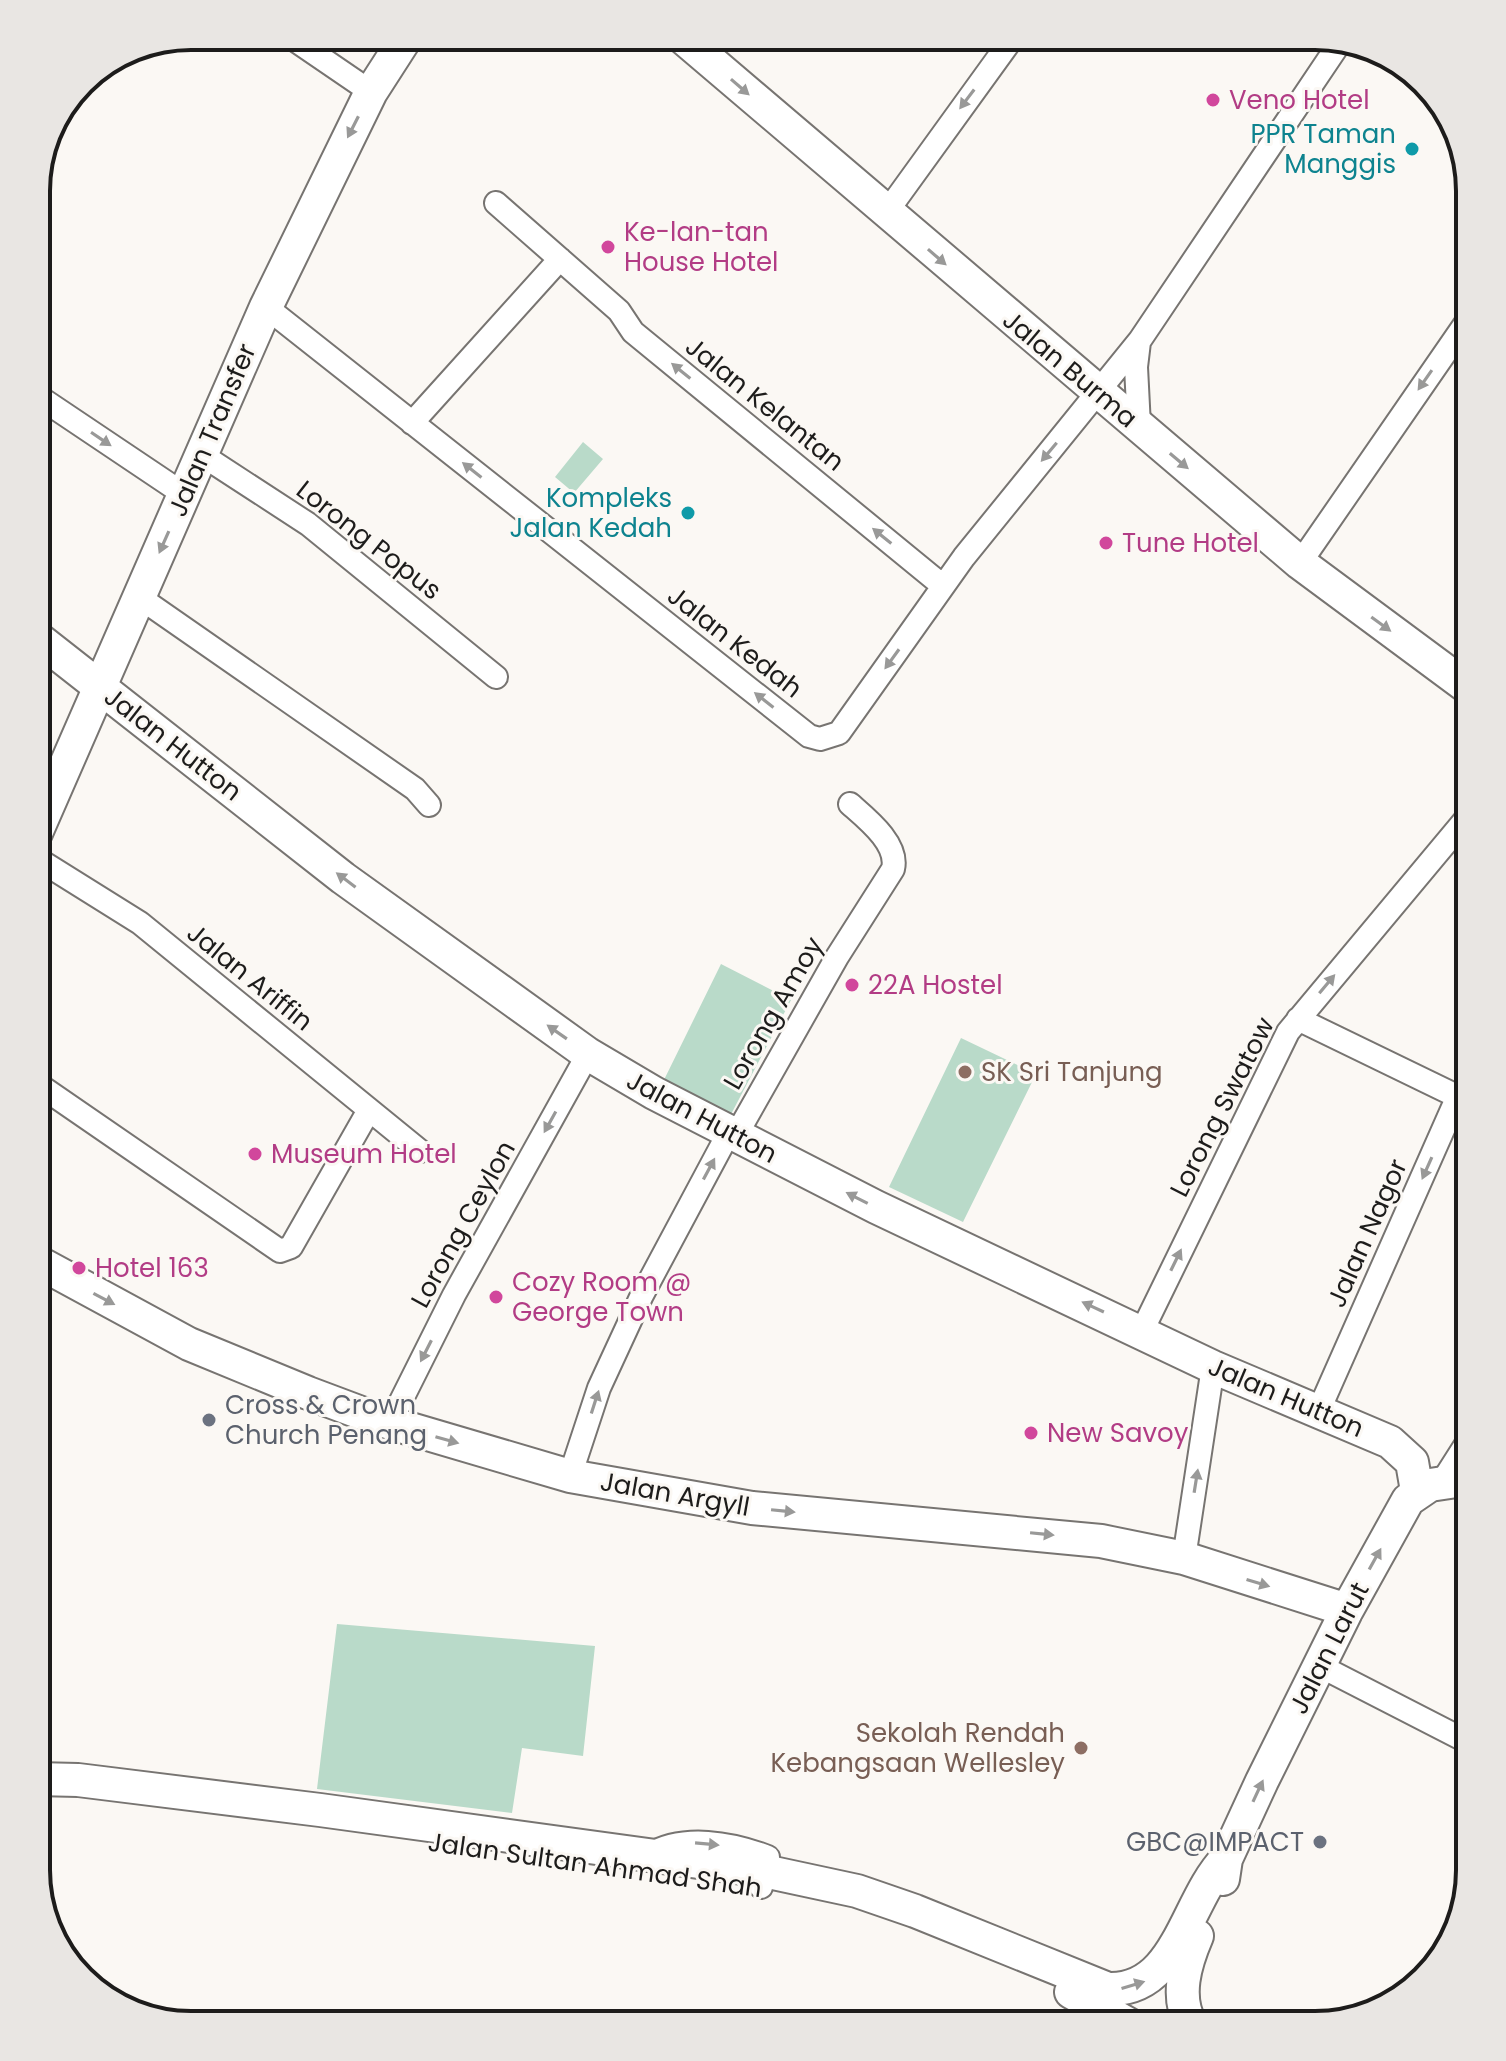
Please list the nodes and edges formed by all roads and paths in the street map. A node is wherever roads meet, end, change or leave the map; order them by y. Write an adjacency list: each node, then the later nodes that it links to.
1 (310, 50): 6 (street)
2 (398, 50): 6 (main road, Jalan Transfer)
3 (697, 50): 8 (main road, Jalan Burma, one-way to 8)
4 (1004, 50): 8 (street, one-way to 8)
5 (1334, 51): 12 (street, Jalan Kedah)
6 (371, 92): 10 (main road, Jalan Transfer, one-way to 10)
7 (496, 203): 9 (street, Jalan Kelantan)
8 (886, 213): 13 (main road, Jalan Burma, one-way to 13)
9 (560, 259): 15 (street); 20 (street, Jalan Kelantan, one-way to 9)
10 (266, 307): 15 (street, Jalan Kedah); 17 (main road, Jalan Transfer)
11 (1456, 337): 19 (street, one-way to 19)
12 (1140, 340): 13 (street, Jalan Kedah); 16 (street)
13 (1100, 393): 16 (main road, Jalan Burma); 20 (street, Jalan Kedah, one-way to 20)
14 (50, 404): 18 (street, one-way to 18)
15 (412, 423): 20 (street, Jalan Kedah, one-way to 15)
16 (1139, 426): 19 (main road, Jalan Burma, one-way to 19)
17 (202, 455): 18 (main road, Jalan Transfer); 23 (street, Lorong Popus)
18 (185, 495): 21 (main road, Jalan Transfer, one-way to 21)
19 (1300, 563): 24 (main road, Jalan Burma, one-way to 24)
20 (943, 586)
21 (139, 597): 25 (main road, Jalan Transfer); 28 (street)
22 (50, 648): 25 (main road, Jalan Hutton)
23 (496, 677)
24 (1456, 679)
25 (98, 686): 26 (main road, Jalan Transfer); 32 (main road, Jalan Hutton, one-way to 25)
26 (50, 800)
27 (850, 804): 37 (street, Lorong Amoy)
28 (429, 805)
29 (1456, 831): 31 (street, Lorong Swatow, one-way to 29)
30 (50, 867): 35 (street, Jalan Ariffin)
31 (1298, 1019): 33 (street); 40 (street, Lorong Swatow, one-way to 31)
32 (588, 1054): 37 (main road, Jalan Hutton); 43 (street, Lorong Ceylon, one-way to 43)
33 (1456, 1089)
34 (50, 1093): 35 (street)
35 (369, 1110): 38 (street, Jalan Ariffin)
36 (1456, 1115): 42 (street, Jalan Nagor, one-way to 42)
37 (728, 1134): 40 (main road, Jalan Hutton, one-way to 37); 45 (street, Lorong Amoy, one-way to 37)
38 (420, 1151)
39 (50, 1269): 43 (main road, Jalan Argyll, one-way to 43)
40 (1142, 1331): 41 (main road, Jalan Hutton)
41 (1213, 1367): 42 (main road, Jalan Hutton); 47 (street, one-way to 41)
42 (1319, 1410): 46 (main road, Jalan Hutton)
43 (390, 1423): 45 (main road, Jalan Argyll, one-way to 45)
44 (1456, 1462): 46 (street)
45 (570, 1476): 47 (main road, Jalan Argyll, one-way to 47)
46 (1443, 1484): 48 (main road, Jalan Larut, one-way to 46)
47 (1184, 1558): 48 (main road, Jalan Argyll, one-way to 48)
48 (1347, 1610): 49 (main road, Jalan Larut)
49 (1320, 1666): 50 (street); 53 (main road, Jalan Larut, one-way to 49)
50 (1456, 1736)
51 (50, 1779): 54 (main road, Jalan Sultan Ahmad Shah, one-way to 54)
52 (50, 1797): 54 (main road, Jalan Sultan Ahmad Shah)
53 (1226, 1859): 55 (main road, Jalan Larut, one-way to 53); 57 (main road, Jalan Larut)
54 (765, 1872): 55 (main road, Jalan Sultan Ahmad Shah); 56 (main road, Jalan Sultan Ahmad Shah)
55 (1034, 1958)
56 (1103, 2011)
57 (1185, 2011)

